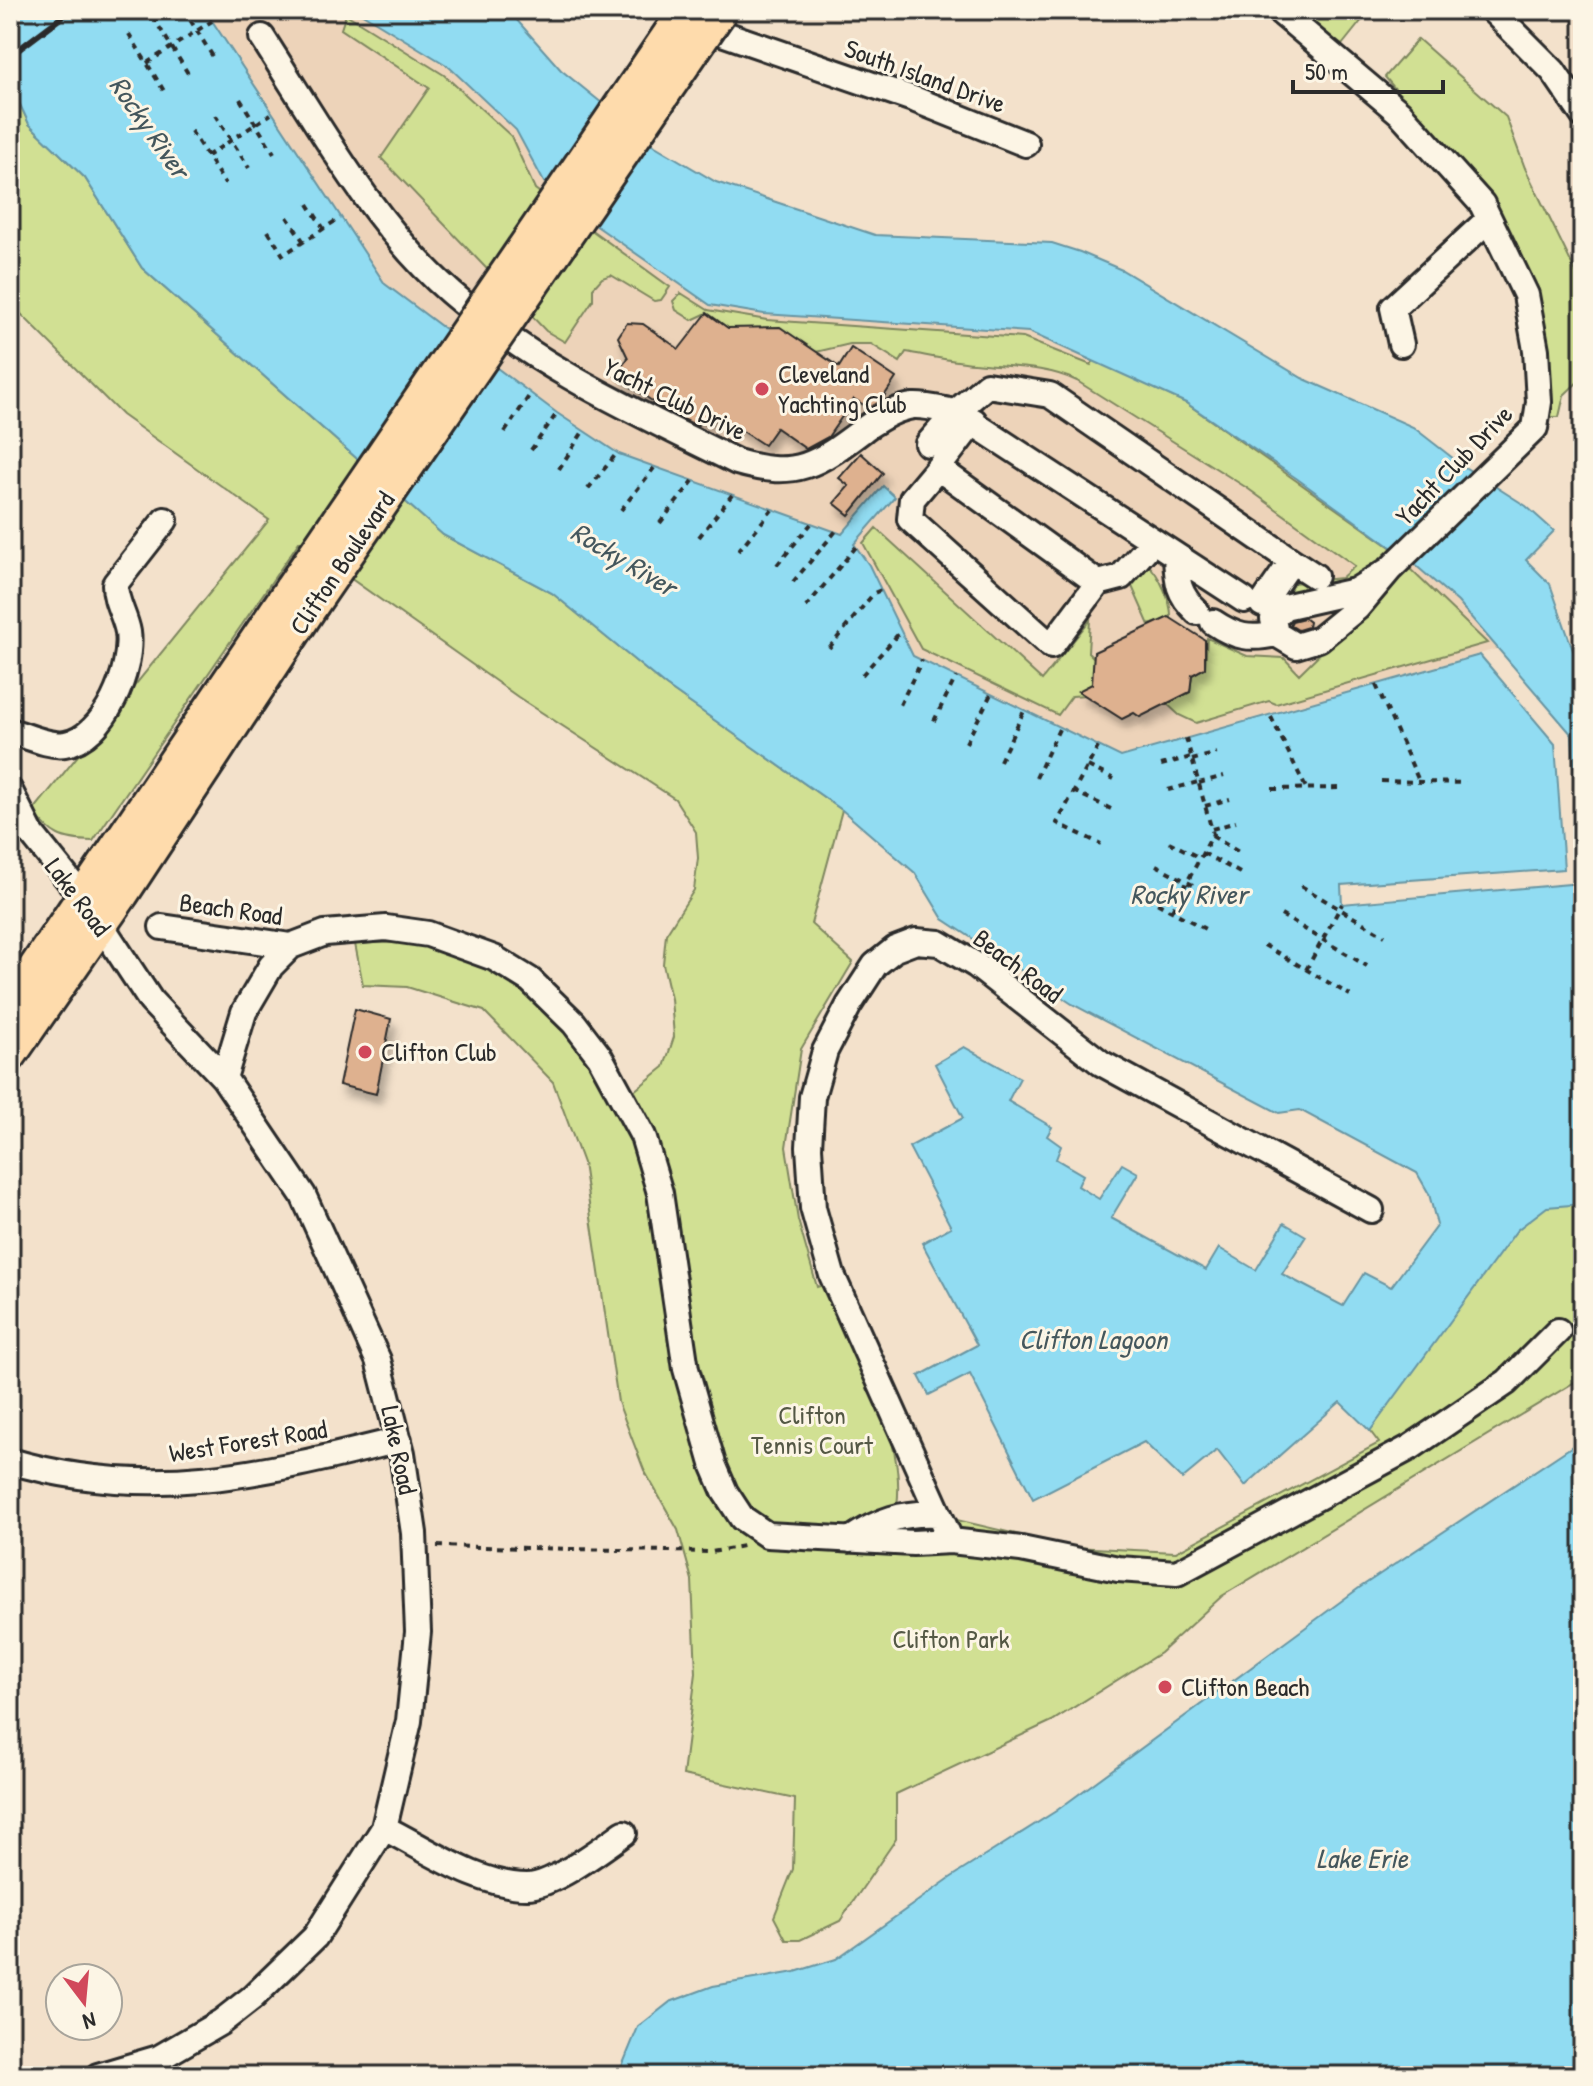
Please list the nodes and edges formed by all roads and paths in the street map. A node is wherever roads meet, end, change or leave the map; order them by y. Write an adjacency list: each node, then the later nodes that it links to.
1 (184, 10): 9 (path)
2 (671, 10): 25 (street, South Island Drive)
3 (686, 10): 15 (main road, bridge)
4 (721, 10): 15 (main road, bridge)
5 (1278, 10): 33 (street, Yacht Club Drive)
6 (1492, 10): 21 (street)
7 (153, 17): 12 (path)
8 (212, 21): 9 (path)
9 (197, 30): 12 (path); 13 (path)
10 (129, 34): 14 (path)
11 (262, 37): 40 (street, Yacht Club Drive)
12 (171, 47): 14 (path); 16 (path)
13 (215, 60)
14 (147, 63): 17 (path)
15 (666, 66): 126 (main road, Clifton Boulevard, bridge)
16 (189, 75)
17 (164, 91)
18 (240, 99): 22 (path)
19 (271, 114): 22 (path)
20 (215, 115): 24 (path)
21 (1583, 115)
22 (256, 124): 24 (path); 26 (path)
23 (191, 131): 27 (path)
24 (231, 140): 27 (path); 28 (path)
25 (1026, 144)
26 (274, 153)
27 (207, 156): 29 (path)
28 (249, 168)
29 (225, 184)
30 (308, 204): 34 (path)
31 (287, 217): 36 (path)
32 (340, 218): 34 (path)
33 (1489, 219): 37 (street); 65 (street, Yacht Club Drive)
34 (324, 229): 36 (path)
35 (268, 231): 36 (path)
36 (304, 242)
37 (1401, 344)
38 (531, 393): 42 (path)
39 (557, 413): 44 (path)
40 (965, 416): 43 (street); 47 (street); 59 (street, Yacht Club Drive); 63 (street)
41 (584, 430): 48 (path)
42 (505, 432)
43 (928, 444)
44 (531, 450)
45 (617, 453): 50 (path)
46 (654, 468): 52 (path)
47 (938, 468): 68 (street); 68 (street)
48 (559, 469)
49 (693, 481): 55 (path)
50 (588, 489)
51 (732, 495): 58 (path)
52 (621, 510)
53 (772, 510): 61 (path)
54 (165, 520): 86 (street)
55 (660, 523)
56 (811, 524): 64 (path)
57 (836, 531): 67 (path)
58 (699, 537)
59 (1153, 541): 62 (street, Yacht Club Drive); 68 (street)
60 (856, 547): 72 (path)
61 (738, 551)
62 (1176, 556): 70 (street, Yacht Club Drive); 74 (street)
63 (1292, 561): 66 (street); 70 (street)
64 (777, 565)
65 (1389, 570): 71 (street, Yacht Club Drive); 74 (street, Yacht Club Drive)
66 (1315, 576)
67 (793, 582)
68 (1098, 583)
69 (881, 590): 75 (path)
70 (1253, 602): 71 (street, Yacht Club Drive); 74 (street, Yacht Club Drive)
71 (1293, 605): 74 (street)
72 (806, 607)
73 (901, 631): 77 (path)
74 (1276, 634)
75 (829, 648)
76 (922, 660): 81 (path)
77 (862, 675)
78 (956, 677): 84 (path)
79 (1376, 685): 99 (path)
80 (991, 694): 88 (path)
81 (900, 705)
82 (1024, 711): 92 (path)
83 (1271, 717): 102 (path)
84 (934, 721)
85 (1059, 729): 96 (path)
86 (10, 731)
87 (1186, 738): 91 (path)
88 (966, 743)
89 (1098, 747): 93 (path)
90 (1217, 753): 91 (path)
91 (1192, 758): 94 (path); 100 (path)
92 (1000, 761)
93 (1087, 765): 97 (path); 107 (path)
94 (1161, 765)
95 (1224, 776): 100 (path)
96 (1036, 778)
97 (1114, 779)
98 (1381, 781): 99 (path)
99 (1419, 781): 101 (path)
100 (1198, 783): 105 (path); 109 (path)
101 (1465, 783)
102 (1306, 788): 103 (path); 104 (path)
103 (1341, 788)
104 (1272, 789)
105 (1168, 790)
106 (10, 791): 126 (street, Lake Road)
107 (1073, 791): 110 (path); 115 (path)
108 (1230, 799): 109 (path)
109 (1205, 806): 112 (path)
110 (1111, 809)
111 (1236, 822): 112 (path)
112 (1212, 829): 113 (path)
113 (1212, 836): 116 (path); 117 (path)
114 (1169, 842): 117 (path)
115 (1101, 844)
116 (1242, 854)
117 (1201, 856): 119 (path); 120 (path)
118 (1156, 865): 120 (path)
119 (1242, 874)
120 (1187, 882): 123 (path); 125 (path)
121 (1301, 886): 124 (path)
122 (1136, 892): 125 (path)
123 (1226, 903)
124 (1341, 906): 130 (path); 131 (path)
125 (1172, 910): 129 (path)
126 (92, 912): 137 (main road, Clifton Boulevard); 138 (main road, Clifton Boulevard); 139 (street, Lake Road)
127 (1281, 915): 131 (path)
128 (162, 927): 133 (street, Beach Road)
129 (1209, 931)
130 (1385, 936)
131 (1323, 939): 134 (path); 135 (path)
132 (1264, 945): 135 (path)
133 (291, 946): 139 (street, Beach Road); 145 (street, Beach Road)
134 (1367, 966)
135 (1306, 970): 136 (path)
136 (1350, 995)
137 (10, 1005)
138 (10, 1055)
139 (224, 1078): 142 (street, Lake Road)
140 (1371, 1210): 144 (street, Beach Road)
141 (1558, 1331): 146 (street, Beach Road)
142 (399, 1440): 143 (street, West Forest Road); 147 (street, Lake Road)
143 (10, 1461)
144 (938, 1514): 145 (street); 146 (street, Beach Road)
145 (850, 1540): 146 (street, Beach Road)
146 (951, 1541)
147 (414, 1546): 148 (path); 149 (street, Lake Road)
148 (712, 1552)
149 (384, 1828): 150 (street); 151 (street, Lake Road)
150 (624, 1833)
151 (98, 2076)

